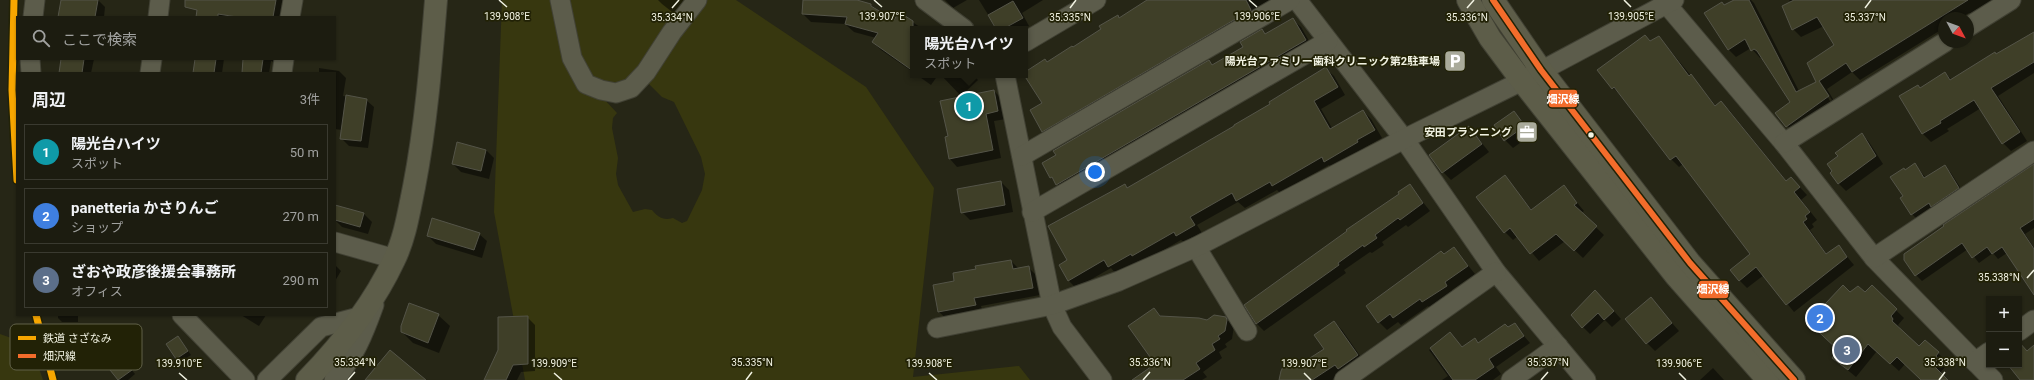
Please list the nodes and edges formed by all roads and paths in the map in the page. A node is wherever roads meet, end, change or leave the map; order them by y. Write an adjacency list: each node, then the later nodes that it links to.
1 (35, 0): 15 (street)
2 (160, 0): 16 (street)
3 (293, 0): 17 (street)
4 (436, 0): 40 (street)
5 (560, 0): 6 (street)
6 (698, 0)
7 (925, 0): 19 (street)
8 (1096, 0): 20 (street)
9 (1290, 0): 35 (street)
10 (1297, 0): 21 (street)
11 (1468, 0): 31 (street)
12 (1493, 0): 26 (street)
13 (2011, 0): 18 (street)
14 (1668, 1): 26 (street); 33 (street)
15 (33, 16)
16 (158, 16)
17 (290, 16)
18 (1974, 23)
19 (960, 26)
20 (1028, 40)
21 (1328, 41): 32 (street); 36 (street)
22 (1938, 46): 33 (street)
23 (30, 60): 27 (street)
24 (152, 60): 28 (street)
25 (284, 60): 29 (street)
26 (1541, 70): 31 (street); 61 (street)
27 (31, 72)
28 (150, 72)
29 (282, 72)
30 (1006, 78): 35 (street)
31 (1522, 81): 32 (street); 60 (street)
32 (1404, 139): 38 (street); 41 (street)
33 (1784, 143): 39 (street)
34 (2034, 151): 39 (street)
35 (1022, 156): 36 (street)
36 (1032, 212): 43 (street)
37 (336, 242): 40 (street)
38 (1196, 247): 43 (street); 49 (street)
39 (1874, 258): 51 (street)
40 (395, 259): 42 (street)
41 (1496, 272): 50 (street); 57 (street)
42 (381, 285): 45 (street); 55 (street)
43 (1052, 305): 47 (street); 56 (street)
44 (183, 316): 52 (street)
45 (359, 317): 53 (street); 54 (street)
46 (2034, 320): 48 (street)
47 (938, 328)
48 (2022, 328)
49 (1247, 331)
50 (1558, 346): 58 (street); 59 (street)
51 (1982, 357): 62 (street)
52 (245, 380)
53 (267, 380)
54 (307, 380)
55 (334, 380)
56 (1102, 380)
57 (1344, 380)
58 (1511, 380)
59 (1586, 380)
60 (1768, 380)
61 (1794, 380)
62 (1993, 380)

